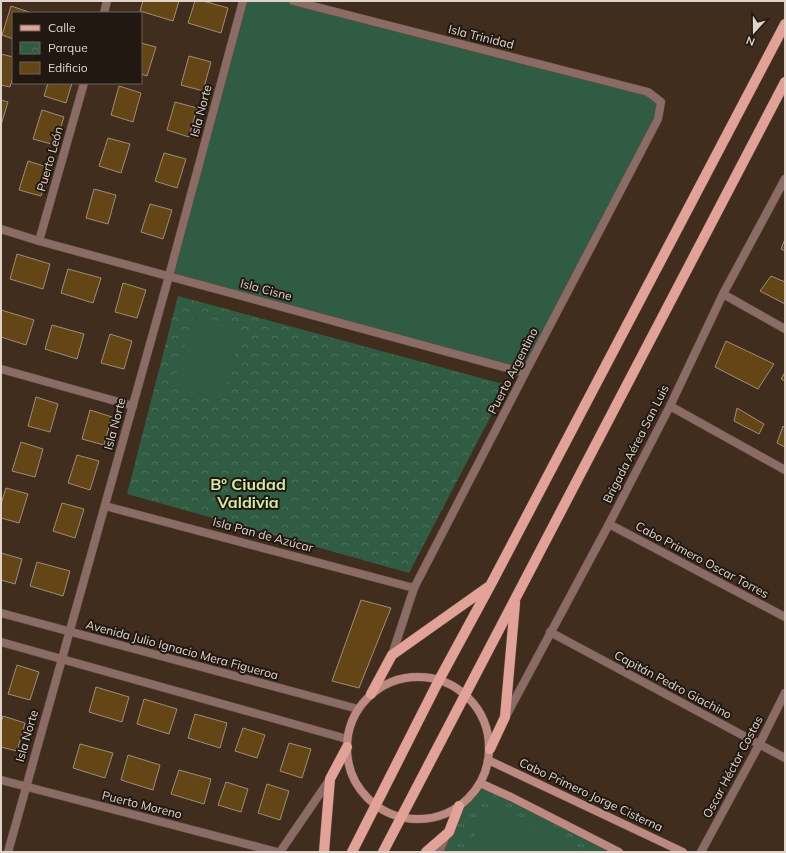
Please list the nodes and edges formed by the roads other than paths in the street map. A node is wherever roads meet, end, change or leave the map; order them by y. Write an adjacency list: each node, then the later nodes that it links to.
1 (107, 1): 4 (street)
2 (243, 1): 12 (street, Isla Norte)
3 (293, 1): 8 (street, Isla Trinidad)
4 (104, 12)
5 (785, 24): 22 (main road)
6 (785, 82): 24 (main road)
7 (84, 84): 11 (street, Puerto León)
8 (661, 102): 16 (street, Puerto Argentino)
9 (785, 180): 13 (street, Brigada Aérea San Luis)
10 (1, 229): 11 (street, Isla Cisne)
11 (39, 241): 12 (street, Isla Cisne)
12 (169, 276): 16 (street, Isla Cisne); 17 (street, Isla Norte)
13 (723, 294): 14 (street); 18 (street, Brigada Aérea San Luis)
14 (785, 329)
15 (1, 369): 17 (street)
16 (525, 373): 23 (street, Puerto Argentino)
17 (133, 406): 20 (street, Isla Norte)
18 (670, 406): 19 (street); 21 (street, Brigada Aérea San Luis)
19 (785, 470)
20 (105, 506): 23 (street, Isla Pan de Azúcar); 27 (street, Isla Norte)
21 (609, 524): 26 (street, Cabo Primero Oscar Torres); 28 (street, Brigada Aérea San Luis)
22 (490, 586): 30 (main road); 32 (main road)
23 (414, 588): 30 (street, Puerto Argentino)
24 (516, 597): 35 (main road); 37 (main road)
25 (1, 613): 27 (street, Avenida Julio Ignacio Mera Figueroa)
26 (785, 618)
27 (69, 632): 31 (street, Isla Norte); 36 (street, Avenida Julio Ignacio Mera Figueroa)
28 (550, 632): 37 (street, Brigada Aérea San Luis); 39 (street, Capitán Pedro Giachino)
29 (1, 642): 31 (street)
30 (392, 655): 34 (main road)
31 (61, 659): 38 (street); 46 (street, Isla Norte)
32 (439, 680): 34 (street); 35 (street); 47 (main road)
33 (785, 693): 39 (street, Oscar Héctor Costas)
34 (371, 694): 36 (street)
35 (465, 694): 40 (street); 49 (main road)
36 (358, 709): 38 (street)
37 (505, 717): 40 (main road)
38 (347, 743): 43 (main road); 47 (street)
39 (759, 745): 41 (street, Capitán Pedro Giachino); 60 (street, Oscar Héctor Costas)
40 (490, 749): 42 (street)
41 (785, 758)
42 (488, 760): 45 (street); 59 (street, Cabo Primero Jorge Cisterna)
43 (330, 779): 52 (street); 53 (main road)
44 (1, 780): 46 (street, Puerto Moreno)
45 (480, 783): 48 (street); 58 (street)
46 (26, 787): 51 (street, Isla Norte); 52 (street, Puerto Moreno)
47 (376, 805): 49 (street); 54 (main road)
48 (459, 806): 49 (street); 50 (main road)
49 (402, 817): 55 (main road)
50 (449, 832): 56 (main road); 57 (street)
51 (8, 852)
52 (279, 852)
53 (324, 852)
54 (352, 852)
55 (383, 852)
56 (426, 852)
57 (439, 852)
58 (619, 852)
59 (683, 852)
60 (701, 852)

